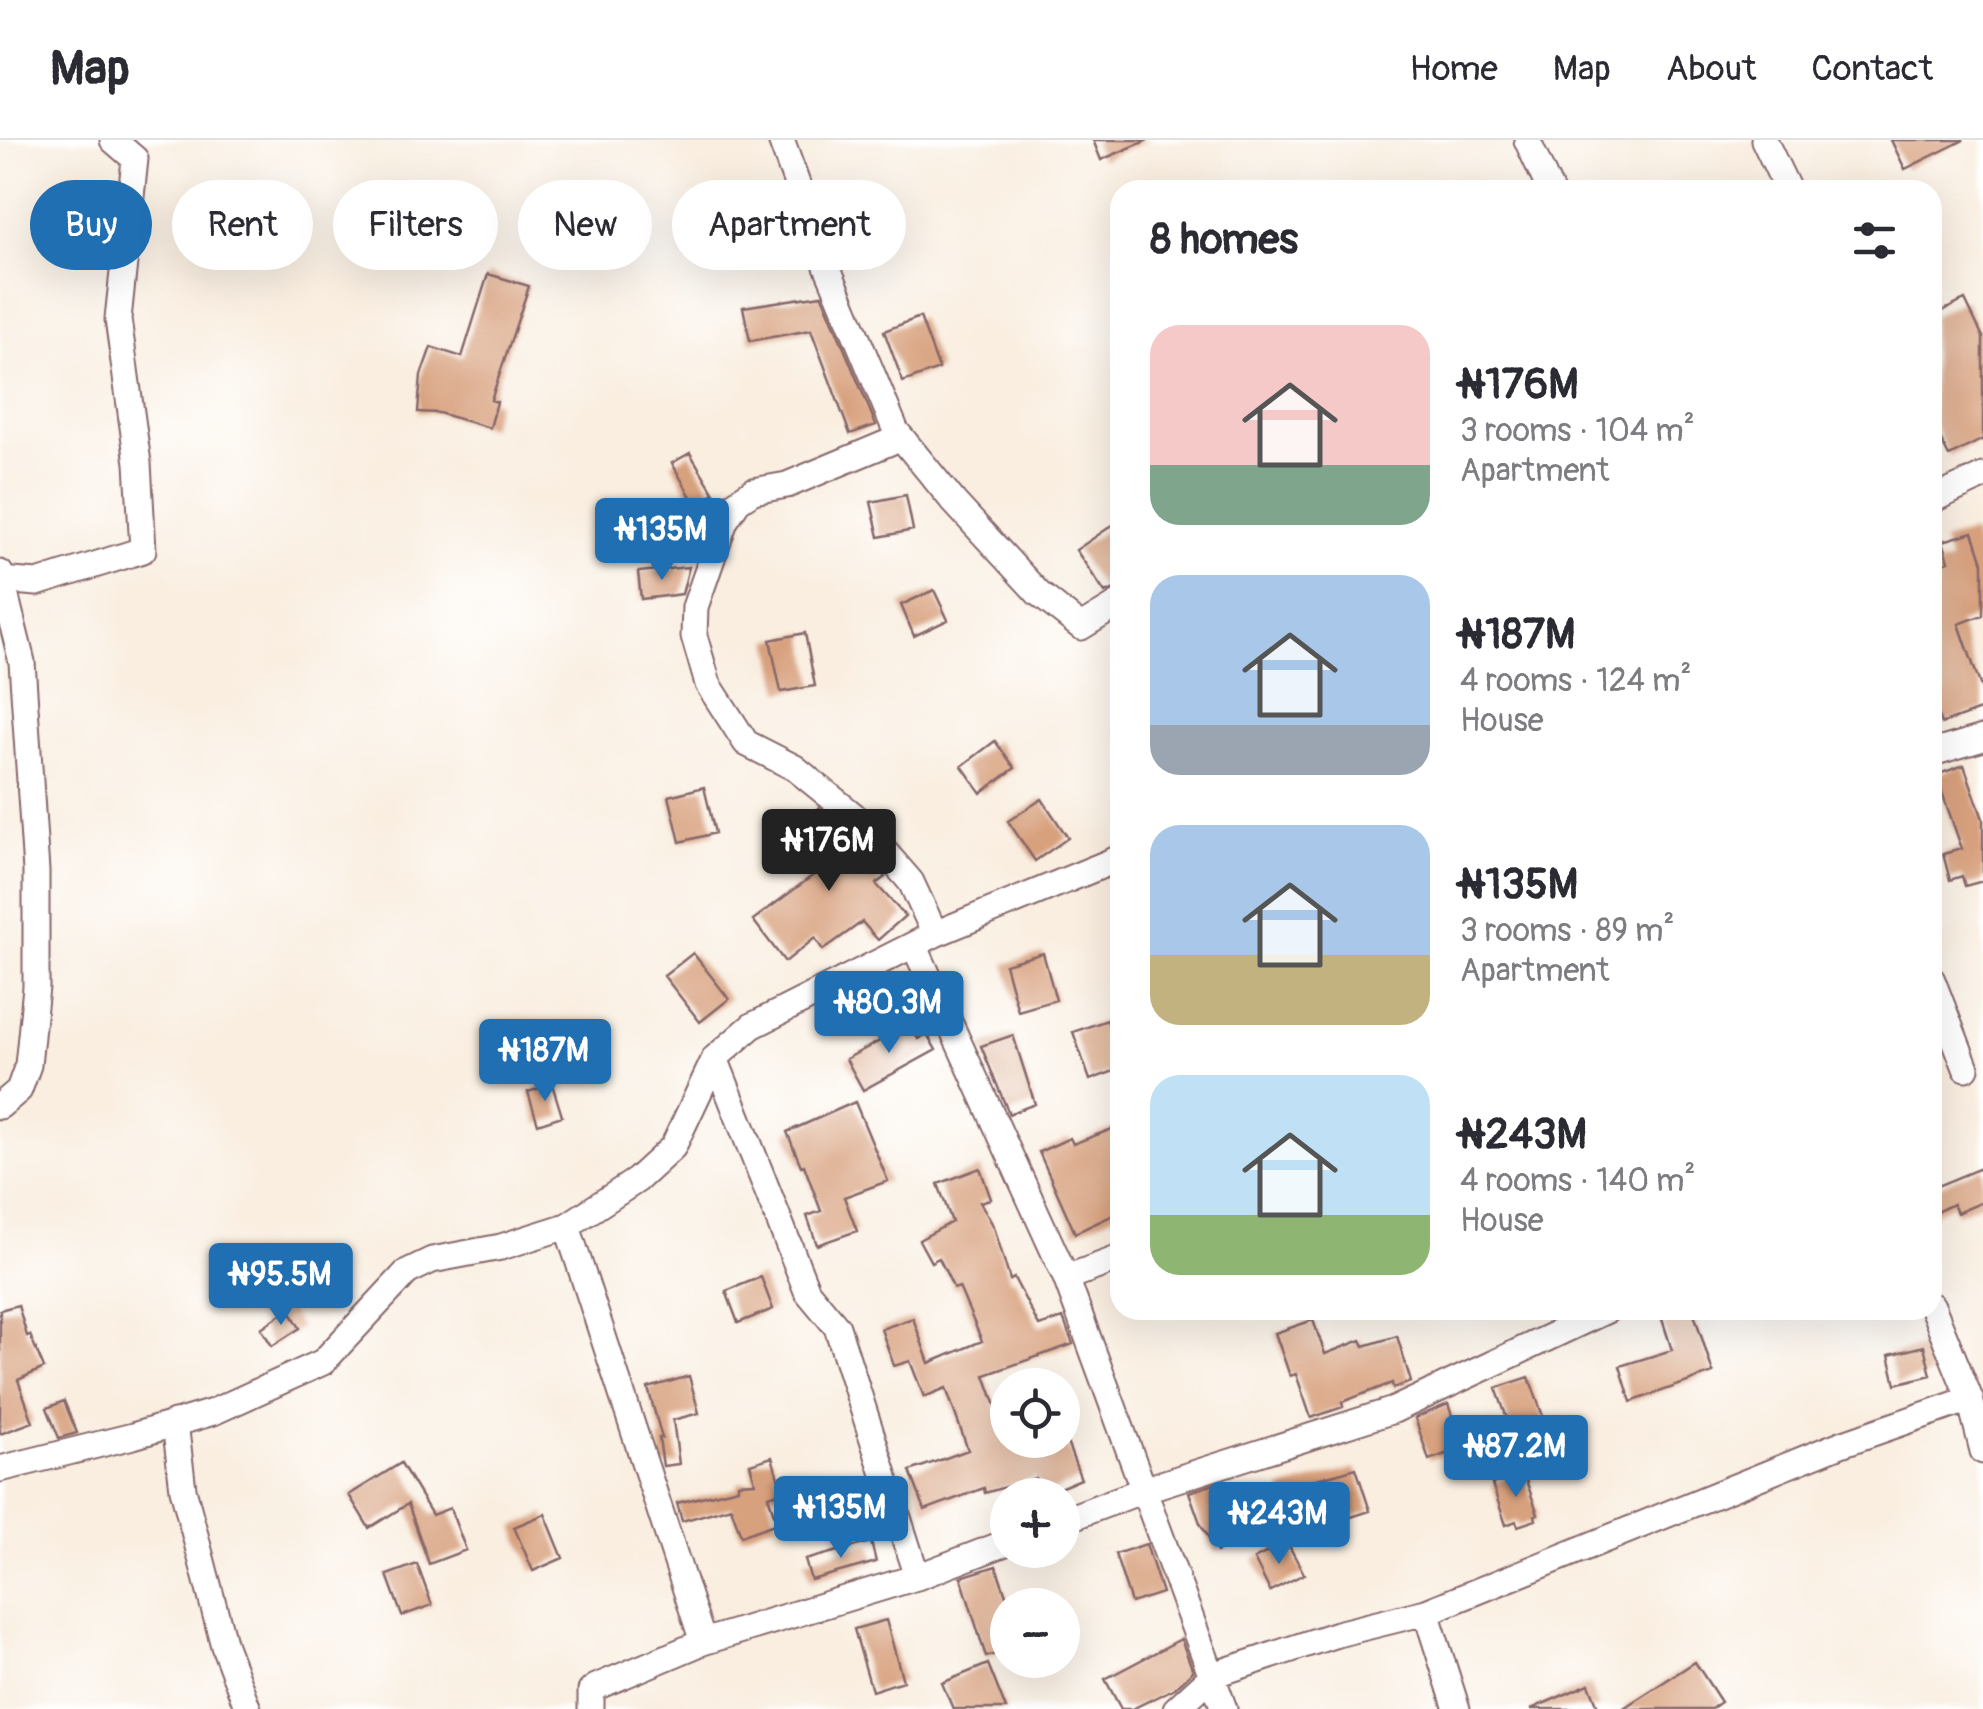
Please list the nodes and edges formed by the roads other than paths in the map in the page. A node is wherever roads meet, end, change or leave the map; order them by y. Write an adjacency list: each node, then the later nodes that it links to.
1 (113, 140): 11 (street)
2 (781, 140): 7 (street)
3 (1527, 140): 5 (street)
4 (1764, 140): 6 (street)
5 (1545, 180)
6 (1783, 180)
7 (896, 431): 12 (street); 16 (street)
8 (1983, 476): 9 (street)
9 (1942, 495)
10 (0, 572): 11 (street)
11 (1, 580): 20 (street)
12 (1110, 609)
13 (1983, 738): 14 (street)
14 (1942, 750)
15 (1110, 862): 16 (street)
16 (924, 939): 18 (street); 23 (street)
17 (1942, 1006): 19 (street)
18 (715, 1058): 21 (street); 33 (street)
19 (1966, 1068)
20 (0, 1106)
21 (567, 1226): 27 (street); 35 (street)
22 (1110, 1262): 23 (street)
23 (1066, 1278): 30 (street)
24 (1586, 1320): 30 (street)
25 (1938, 1320): 26 (street)
26 (1970, 1399): 28 (street); 34 (street)
27 (176, 1424): 29 (street); 37 (street)
28 (1983, 1451)
29 (0, 1468)
30 (1146, 1489): 31 (street); 36 (street)
31 (1080, 1514)
32 (990, 1549): 33 (street)
33 (917, 1577): 35 (street)
34 (1426, 1612): 36 (street); 41 (street)
35 (703, 1642): 38 (street)
36 (1213, 1675): 39 (street); 40 (street)
37 (248, 1709)
38 (591, 1709)
39 (1176, 1709)
40 (1224, 1709)
41 (1457, 1709)

